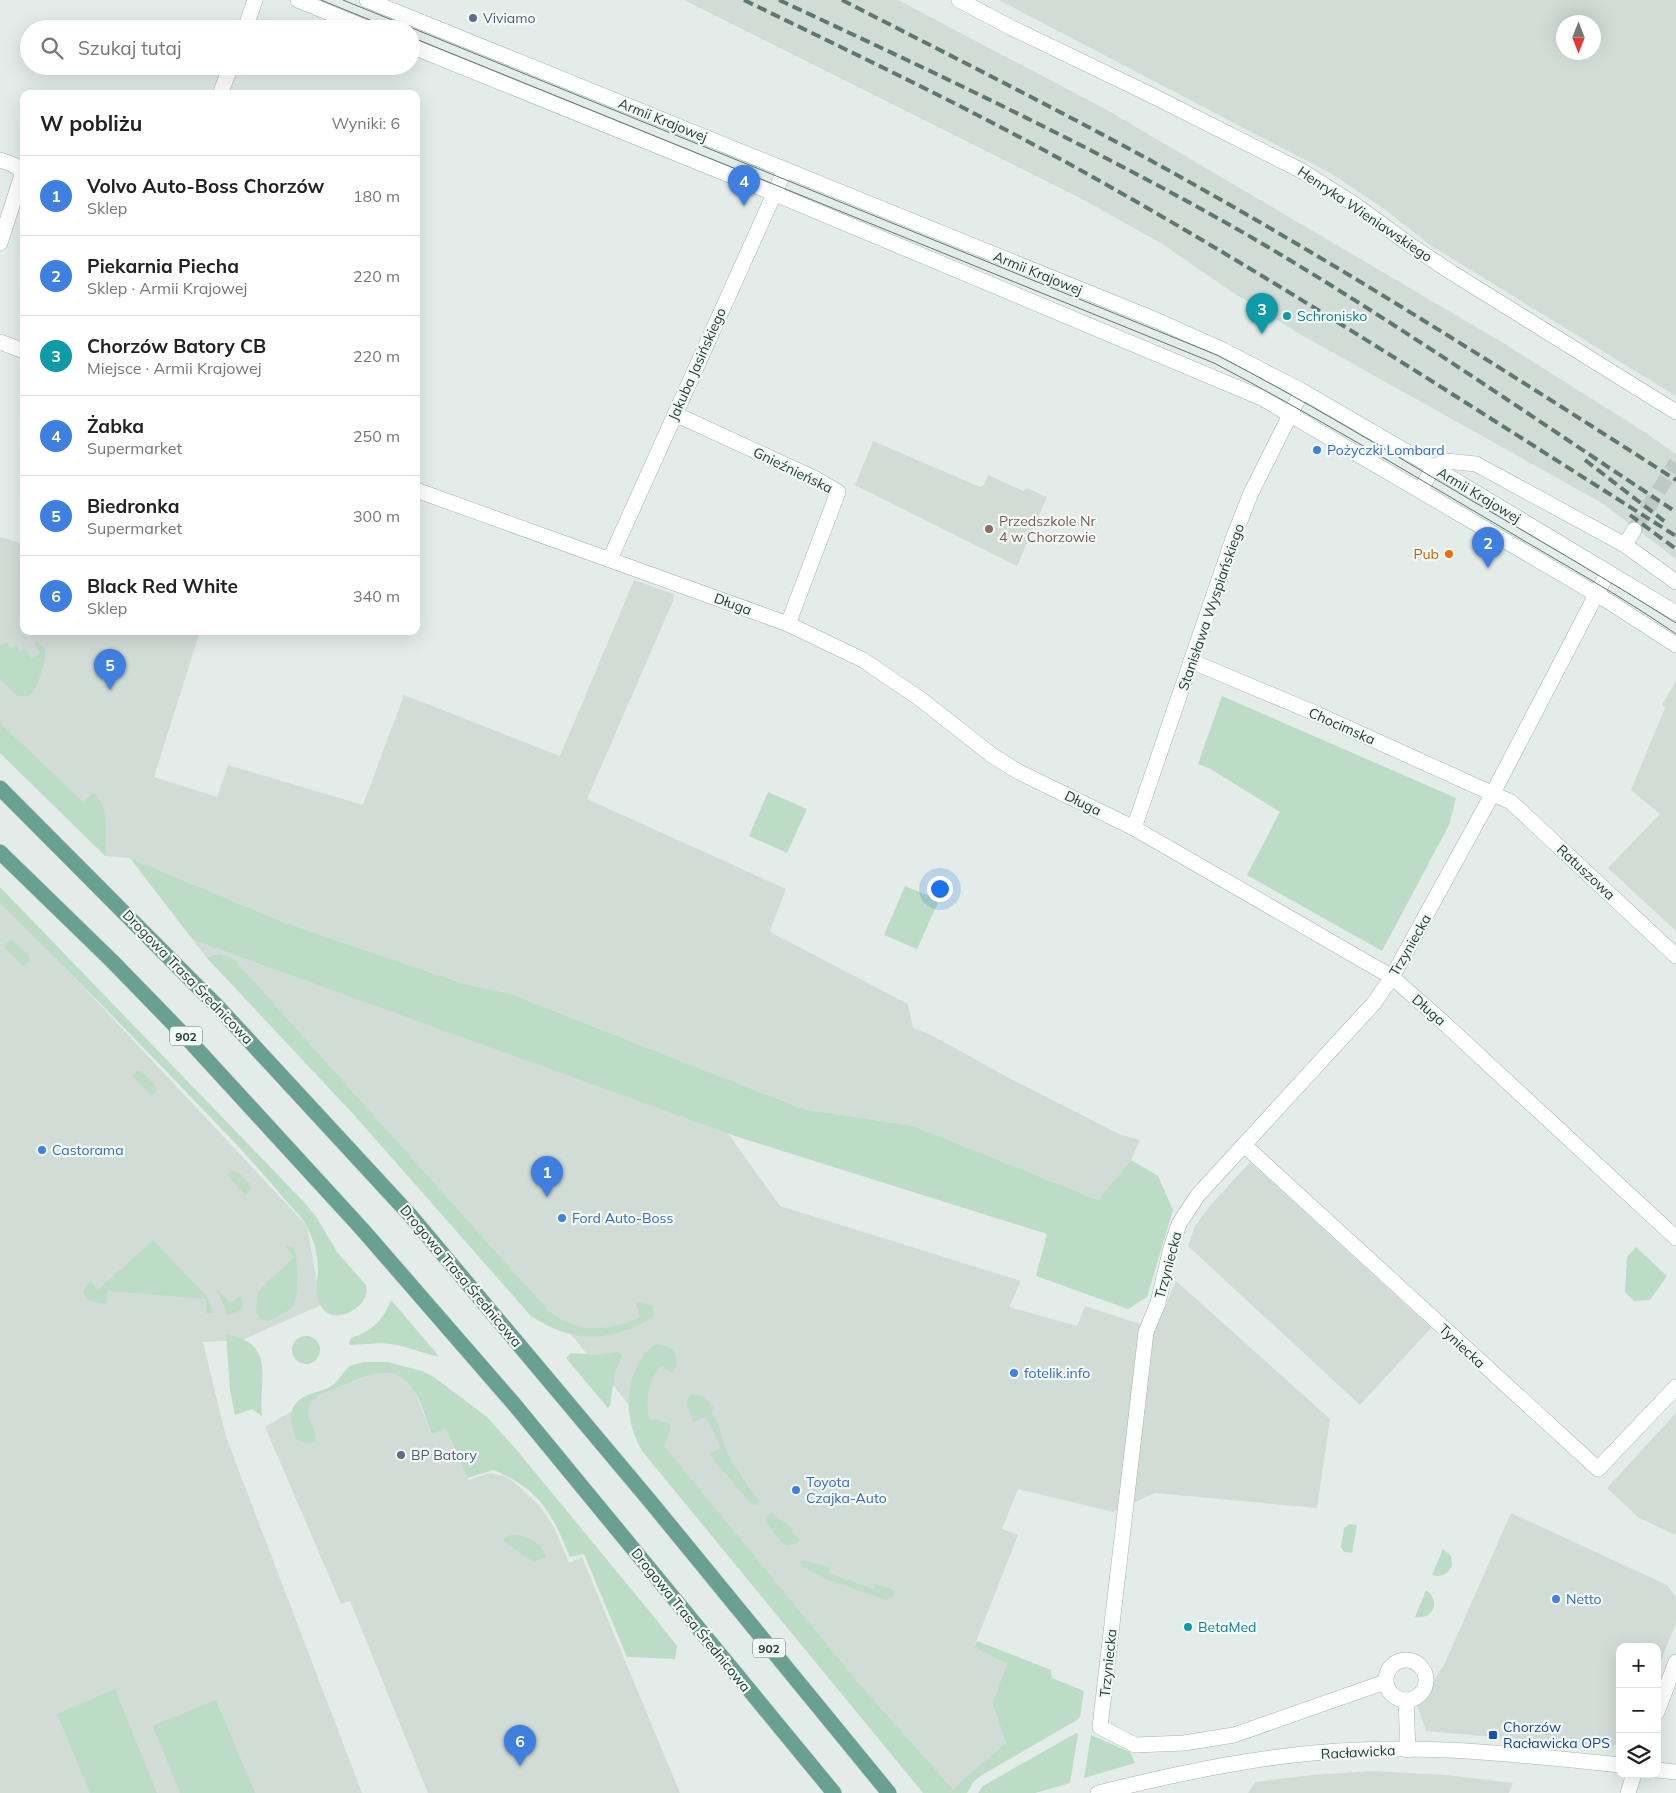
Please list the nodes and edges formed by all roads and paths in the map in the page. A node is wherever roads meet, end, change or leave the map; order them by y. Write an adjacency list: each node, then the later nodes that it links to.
1 (256, 0): 5 (street)
2 (298, 0): 6 (street)
3 (367, 0): 7 (street, Armii Krajowej)
4 (959, 0): 21 (street, Henryka Wieniawskiego)
5 (248, 20)
6 (347, 20)
7 (416, 20)
8 (420, 22): 14 (street, Armii Krajowej)
9 (420, 50): 16 (street, Armii Krajowej)
10 (227, 75): 11 (street)
11 (222, 90)
12 (0, 160): 13 (street)
13 (20, 169)
14 (785, 170): 16 (street, Jakuba Jasińskiego); 20 (street, Armii Krajowej)
15 (20, 181): 17 (street)
16 (774, 193): 22 (street, Jakuba Jasińskiego); 23 (street, Armii Krajowej)
17 (0, 243)
18 (0, 342): 19 (street)
19 (20, 350)
20 (1302, 391): 23 (street, Stanisława Wyspiańskiego); 24 (street, Armii Krajowej)
21 (1676, 412)
22 (675, 414): 29 (street, Jakuba Jasińskiego); 34 (street, Gnieźnieńska)
23 (1290, 414): 25 (street, Armii Krajowej); 36 (street, Stanisława Wyspiańskiego)
24 (1433, 467): 25 (street); 28 (street); 30 (street, Armii Krajowej)
25 (1421, 490): 32 (street, Armii Krajowej)
26 (420, 491): 29 (street, Długa)
27 (1634, 530): 28 (street)
28 (1625, 545): 31 (street)
29 (610, 560): 34 (street, Długa)
30 (1608, 572): 32 (street, Trzyniecka); 33 (street, Armii Krajowej)
31 (1676, 582)
32 (1596, 594): 35 (street, Armii Krajowej); 38 (street, Trzyniecka)
33 (1676, 613)
34 (788, 624): 39 (street, Długa)
35 (1676, 645)
36 (1191, 661): 38 (street, Chocimska); 39 (street, Stanisława Wyspiańskiego)
37 (0, 788): 56 (main road, Drogowa Trasa Średnicowa / 902)
38 (1493, 793): 41 (street, Ratuszowa); 42 (street, Trzyniecka)
39 (1134, 828): 42 (street, Długa)
40 (0, 852): 55 (main road, Drogowa Trasa Średnicowa / 902)
41 (1676, 956)
42 (1392, 977): 43 (street, Trzyniecka); 44 (street, Długa)
43 (1244, 1145): 45 (street, Tyniecka); 47 (street, Trzyniecka)
44 (1676, 1238)
45 (1676, 1387)
46 (1676, 1662): 49 (street)
47 (1386, 1682): 48 (street); 48 (street)
48 (1406, 1700): 50 (street)
49 (1661, 1701)
50 (1408, 1750): 51 (street, Racławicka); 57 (street, Racławicka)
51 (1616, 1765)
52 (1661, 1770): 53 (street)
53 (1676, 1772)
54 (1633, 1778): 58 (street)
55 (834, 1793)
56 (889, 1793)
57 (1098, 1793)
58 (1628, 1793)

